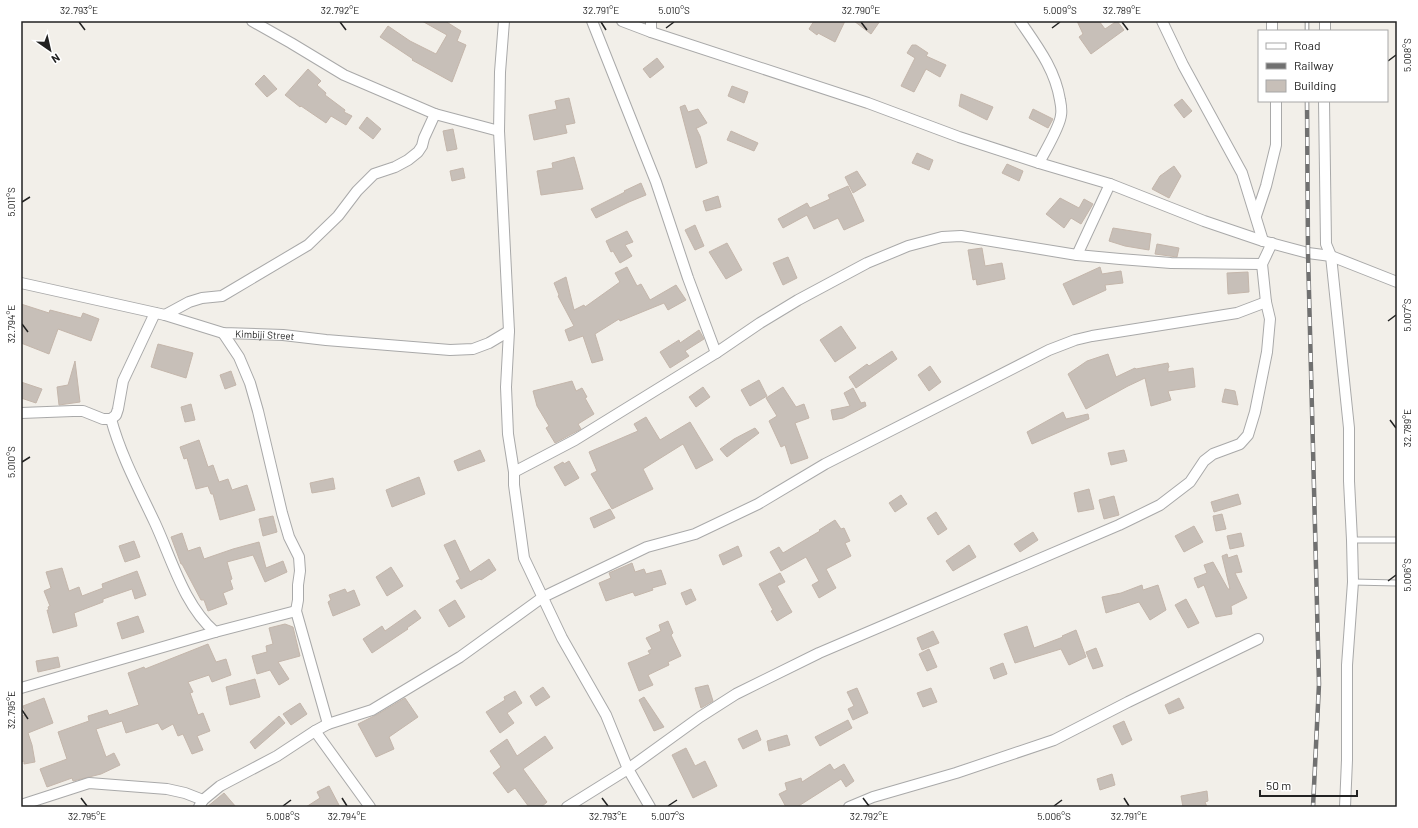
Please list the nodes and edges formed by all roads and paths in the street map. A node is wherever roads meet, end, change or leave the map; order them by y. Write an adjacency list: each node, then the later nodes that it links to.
1 (252, 21): 11 (street)
2 (504, 21): 12 (street)
3 (592, 21): 26 (street)
4 (622, 21): 8 (street)
5 (651, 21): 8 (street)
6 (1020, 21): 13 (street)
7 (1162, 21): 15 (street)
8 (651, 32): 13 (street)
9 (1276, 102): 15 (street)
10 (1324, 102): 18 (street)
11 (435, 114): 12 (street); 23 (street)
12 (499, 130): 24 (street)
13 (1039, 163): 14 (street)
14 (1110, 184): 16 (street); 17 (street)
15 (1256, 216): 16 (street)
16 (1268, 242): 18 (street); 19 (street)
17 (1077, 255): 19 (street); 26 (street)
18 (1331, 256): 20 (street); 30 (street)
19 (1262, 264): 22 (street)
20 (1397, 282)
21 (21, 283): 23 (street, Kimbiji Street)
22 (1266, 302): 34 (street); 41 (street)
23 (160, 314): 25 (street, Kimbiji Street); 28 (street)
24 (509, 331): 25 (street, Kimbiji Street); 29 (street)
25 (223, 332): 35 (street)
26 (716, 353): 29 (street)
27 (21, 413): 28 (street)
28 (111, 419): 36 (street)
29 (514, 472): 34 (street)
30 (1352, 540): 31 (lane); 32 (street)
31 (1397, 540)
32 (1353, 582): 33 (lane); 48 (street)
33 (1397, 583)
34 (543, 597): 39 (street); 41 (street)
35 (296, 611): 36 (street); 39 (street)
36 (215, 632): 38 (street)
37 (1258, 639): 47 (street)
38 (21, 688)
39 (328, 724): 40 (street)
40 (315, 731): 42 (street); 44 (street)
41 (628, 769): 45 (street); 46 (street)
42 (201, 804): 43 (street)
43 (21, 805)
44 (370, 807)
45 (567, 807)
46 (650, 807)
47 (849, 807)
48 (1346, 807)

